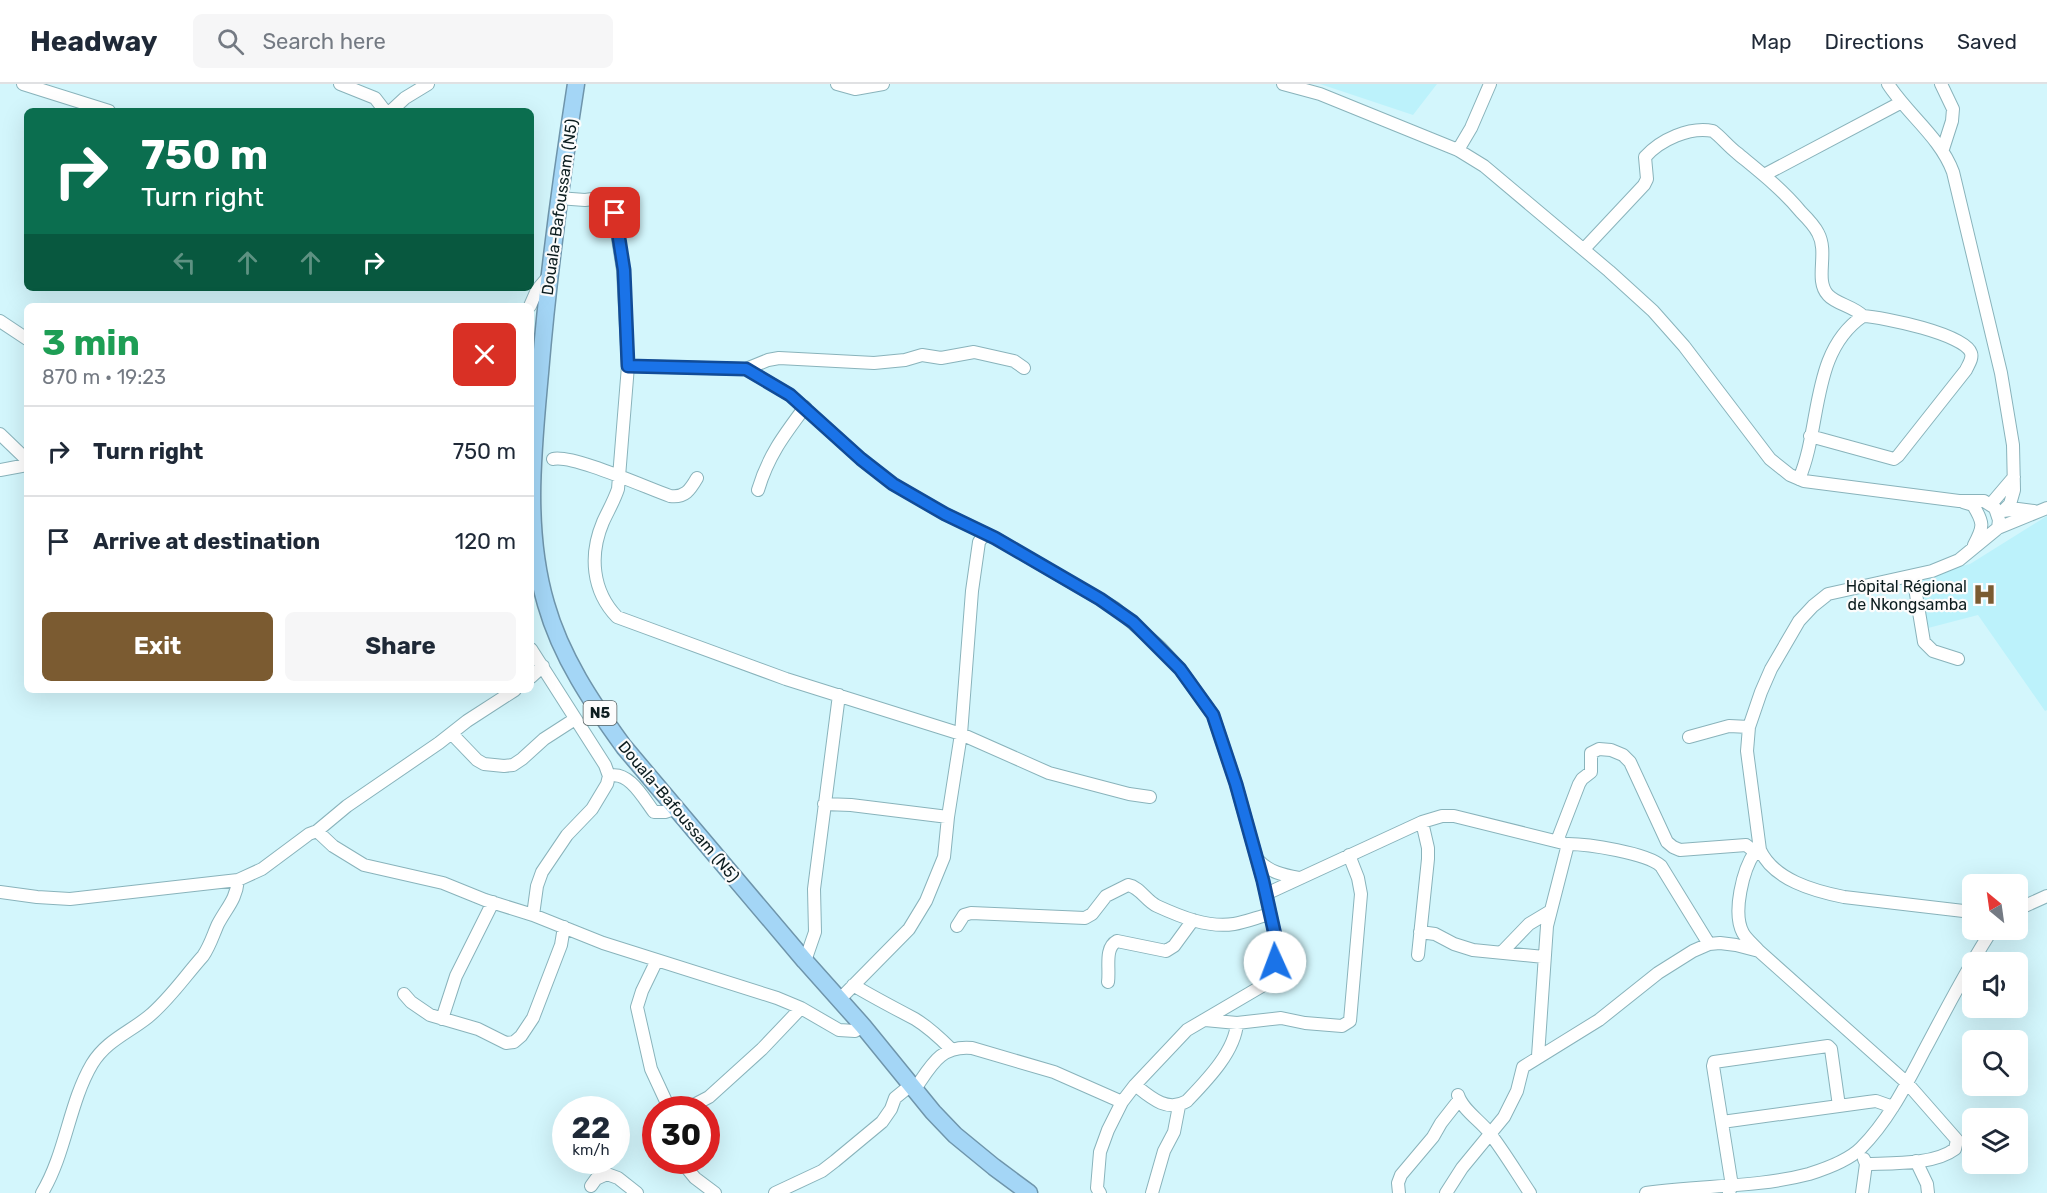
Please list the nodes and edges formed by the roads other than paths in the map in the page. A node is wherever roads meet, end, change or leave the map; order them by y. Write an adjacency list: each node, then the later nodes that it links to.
1 (23, 84): 13 (street)
2 (340, 84): 14 (street)
3 (428, 84): 15 (street)
4 (566, 84): 5 (street)
5 (576, 84): 19 (highway, Douala-Bafoussam (N5) / N5)
6 (837, 84): 7 (street)
7 (883, 84)
8 (1283, 84): 17 (street)
9 (1490, 84): 17 (street)
10 (1888, 84): 12 (street)
11 (1941, 84): 16 (street)
12 (1900, 103): 16 (street); 18 (street)
13 (99, 108)
14 (383, 108)
15 (394, 108)
16 (1943, 149): 38 (street)
17 (1458, 150): 20 (street)
18 (1764, 175): 20 (street); 23 (street)
19 (558, 198): 21 (highway, Douala-Bafoussam (N5) / N5); 26 (street)
20 (1584, 249): 40 (street)
21 (548, 277): 22 (street); 33 (highway, Douala-Bafoussam (N5) / N5)
22 (532, 303)
23 (1863, 316): 31 (street); 31 (street)
24 (0, 321): 25 (street)
25 (24, 337)
26 (628, 366): 28 (street); 37 (street)
27 (1024, 368): 28 (street)
28 (746, 369): 29 (street)
29 (805, 408): 41 (street); 49 (street)
30 (0, 434): 32 (street)
31 (1810, 436): 40 (street)
32 (24, 457)
33 (534, 459)
34 (553, 459): 37 (street)
35 (24, 466): 36 (street)
36 (0, 470)
37 (619, 477): 39 (street); 58 (street)
38 (2014, 477): 42 (street); 45 (street)
39 (696, 478)
40 (1799, 479): 43 (street)
41 (758, 490)
42 (2014, 490): 45 (street); 46 (street)
43 (1959, 501): 45 (street); 47 (street)
44 (2047, 508): 46 (street)
45 (1998, 509): 46 (street); 47 (street); 48 (street)
46 (2030, 510): 48 (street)
47 (1982, 519): 51 (street)
48 (1998, 528): 51 (street)
49 (984, 533): 62 (street); 74 (street)
50 (534, 536): 67 (highway, Douala-Bafoussam (N5) / N5)
51 (1970, 552): 52 (street)
52 (1908, 577): 54 (street); 60 (street)
53 (534, 653): 55 (street)
54 (1958, 658)
55 (543, 666): 56 (street); 59 (street)
56 (534, 674)
57 (510, 693): 61 (street)
58 (839, 695): 62 (street); 66 (street)
59 (575, 719): 61 (street); 64 (street)
60 (1749, 727): 63 (street); 72 (street)
61 (452, 734): 70 (street)
62 (961, 734): 65 (street); 68 (street)
63 (1689, 737)
64 (609, 776): 67 (street); 85 (street)
65 (1150, 796)
66 (824, 804): 68 (street); 97 (street)
67 (677, 808): 97 (highway, Douala-Bafoussam (N5) / N5)
68 (948, 817): 99 (street)
69 (1422, 822): 71 (street); 73 (street); 89 (street)
70 (318, 831): 76 (street); 80 (street)
71 (1563, 843): 72 (street); 83 (street); 91 (street)
72 (1759, 854): 82 (street); 92 (street)
73 (1349, 855): 75 (street); 105 (street)
74 (1258, 860): 75 (street); 78 (street)
75 (1299, 878): 78 (street)
76 (238, 880): 77 (street); 128 (street)
77 (0, 892)
78 (1266, 894): 84 (street)
79 (2047, 896): 81 (street)
80 (493, 902): 85 (street); 103 (street)
81 (2028, 905)
82 (1962, 911)
83 (1550, 912): 93 (street); 95 (street)
84 (1270, 914): 86 (street); 104 (street)
85 (533, 915): 88 (street)
86 (1193, 920): 87 (street); 98 (street)
87 (957, 926)
88 (564, 927): 96 (street); 103 (street)
89 (1420, 932): 93 (street); 94 (street)
90 (1986, 940): 109 (street)
91 (1709, 944): 92 (street); 108 (street)
92 (1759, 951): 109 (street)
93 (1502, 952): 95 (street)
94 (1418, 954)
95 (1544, 957): 108 (street)
96 (657, 960): 102 (street); 112 (street)
97 (805, 961): 101 (highway, Douala-Bafoussam (N5) / N5)
98 (1108, 982)
99 (853, 985): 101 (street); 107 (street)
100 (404, 994): 103 (street)
101 (840, 999): 106 (highway, Douala-Bafoussam (N5) / N5)
102 (801, 1008): 106 (street); 113 (street)
103 (442, 1019)
104 (1203, 1020): 105 (street); 110 (street)
105 (1237, 1023): 115 (street)
106 (864, 1026): 111 (highway, Douala-Bafoussam (N5) / N5)
107 (951, 1049): 111 (street); 114 (street)
108 (1538, 1056): 119 (street)
109 (1907, 1083): 117 (street); 121 (street)
110 (1135, 1085): 114 (street); 115 (street)
111 (913, 1087): 127 (highway, Douala-Bafoussam (N5) / N5); 131 (street)
112 (664, 1096)
113 (710, 1096)
114 (1122, 1102): 126 (street)
115 (1179, 1106): 132 (street)
116 (1839, 1106): 117 (street); 118 (street); 118 (street)
117 (1893, 1107): 120 (street)
118 (1722, 1122): 125 (street)
119 (1490, 1134): 133 (street); 134 (street); 135 (street)
120 (1860, 1149): 122 (street); 125 (street)
121 (1916, 1161): 122 (street); 138 (street)
122 (1866, 1164): 137 (street)
123 (692, 1174): 130 (street)
124 (591, 1186): 129 (street)
125 (1730, 1189): 136 (street)
126 (1096, 1191)
127 (1025, 1192)
128 (42, 1193)
129 (637, 1193)
130 (715, 1193)
131 (775, 1193)
132 (1152, 1193)
133 (1399, 1193)
134 (1446, 1193)
135 (1530, 1193)
136 (1647, 1193)
137 (1862, 1193)
138 (1928, 1193)

